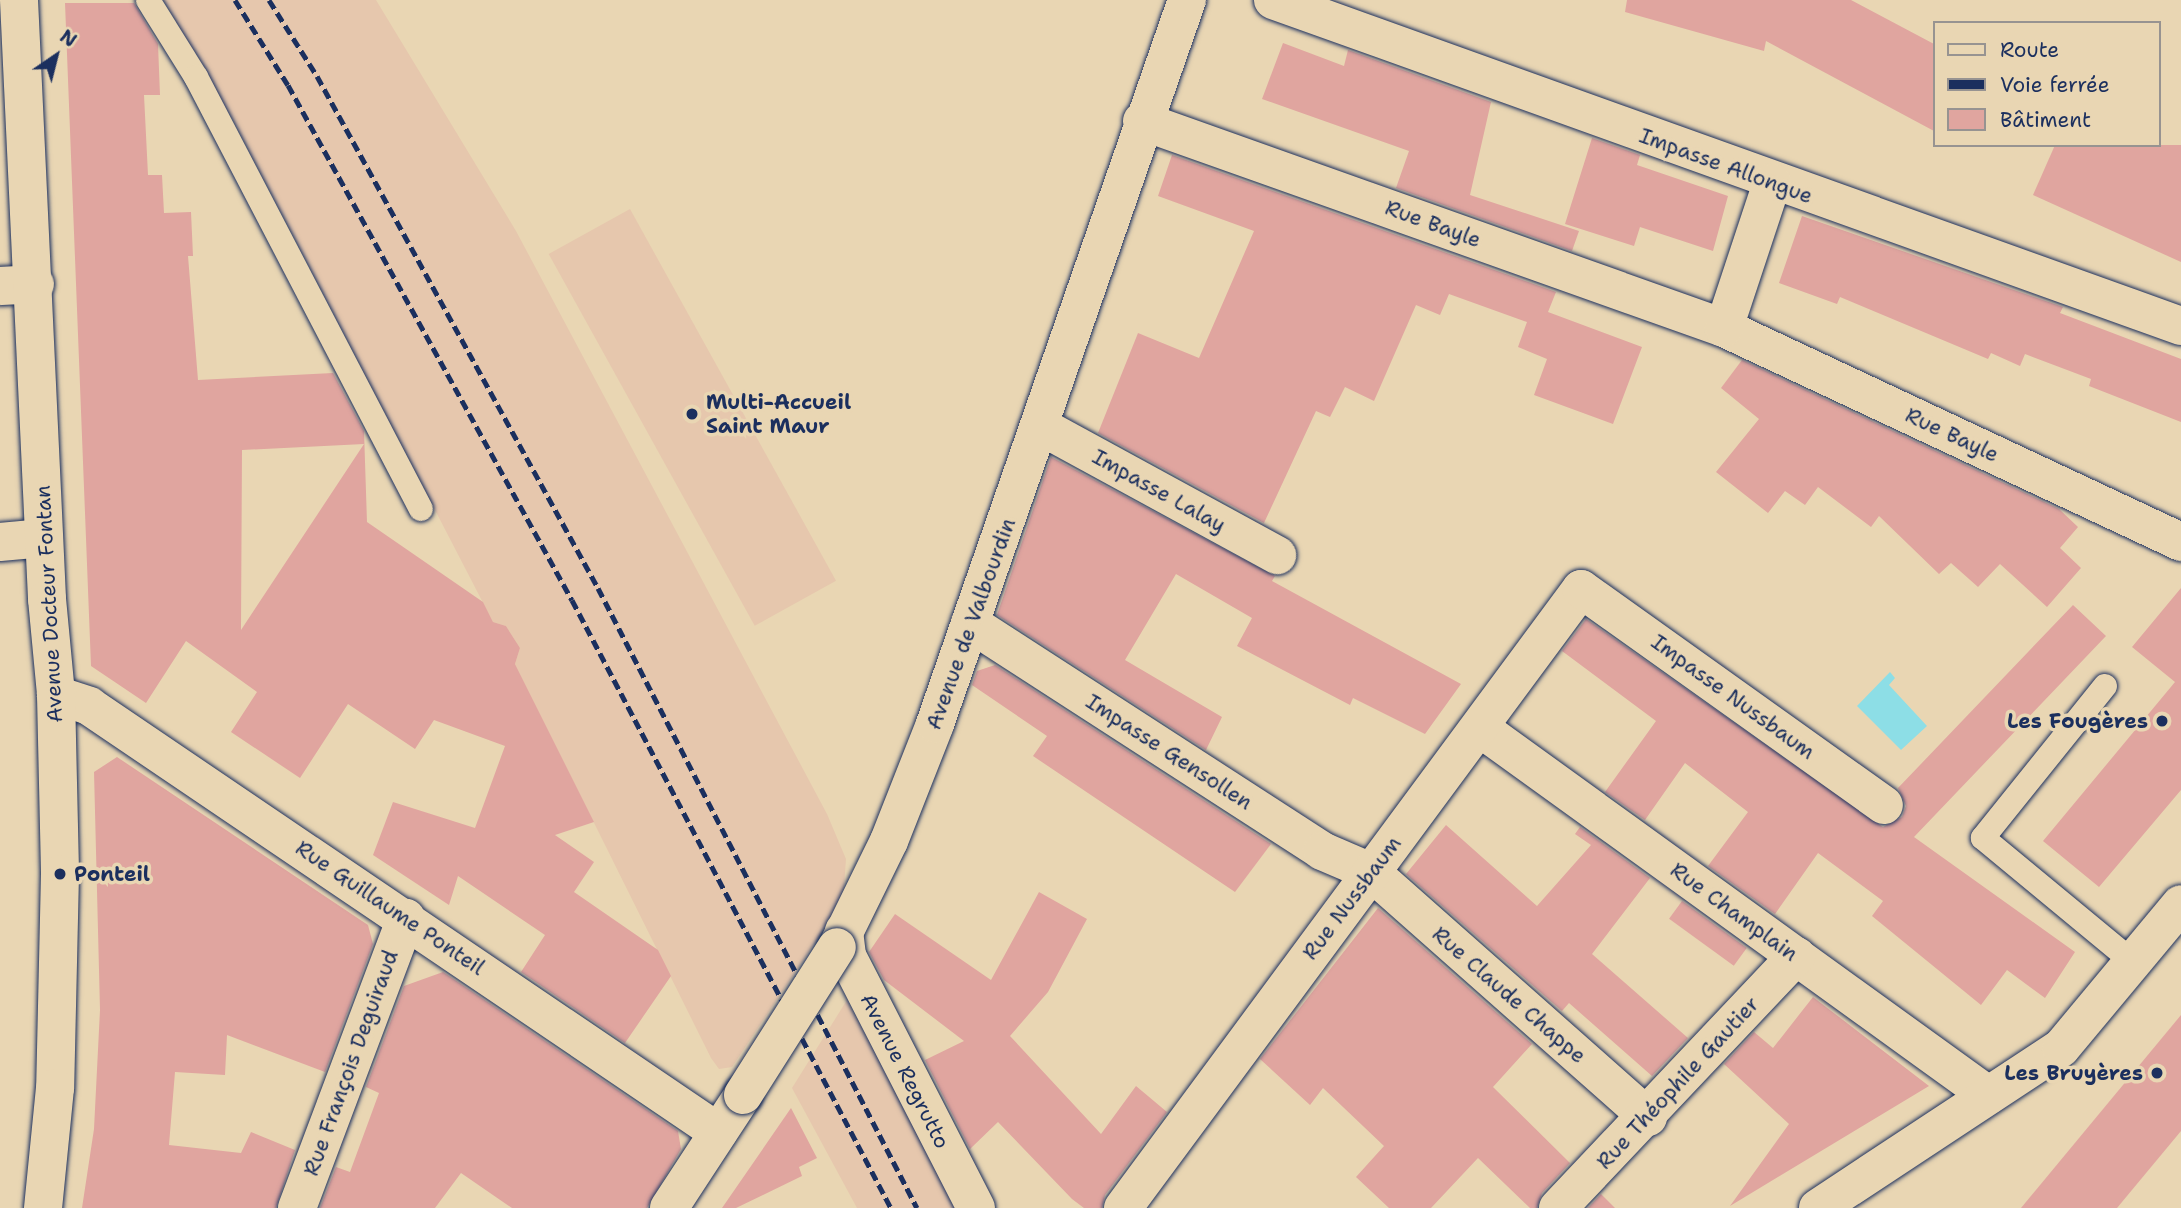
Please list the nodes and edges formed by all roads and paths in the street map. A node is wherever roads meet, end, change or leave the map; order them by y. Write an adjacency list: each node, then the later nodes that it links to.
1 (19, 0): 7 (street, Avenue Docteur Fontan)
2 (148, 0): 11 (lane)
3 (1187, 0): 5 (street, Avenue de Valbourdin)
4 (1273, 0): 6 (street, Impasse Allongue)
5 (1142, 121): 9 (street, Rue Bayle); 10 (street, Avenue de Valbourdin)
6 (1772, 183): 8 (street, Impasse Allongue); 9 (street)
7 (17, 285): 12 (street, Avenue Docteur Fontan)
8 (2181, 326)
9 (1724, 328): 14 (street, Rue Bayle)
10 (1042, 427): 15 (street, Impasse Lalay); 17 (street, Avenue de Valbourdin)
11 (421, 509)
12 (44, 538): 13 (street); 19 (street, Avenue Docteur Fontan)
13 (0, 541)
14 (2181, 542)
15 (1277, 555)
16 (1581, 589): 20 (street, Rue Nussbaum); 21 (street, Impasse Nussbaum)
17 (970, 623): 22 (street, Impasse Gensollen); 25 (street, Avenue de Valbourdin)
18 (2105, 686): 27 (lane)
19 (56, 695): 24 (street, Rue Guillaume Ponteil); 31 (street, Avenue Docteur Fontan)
20 (1480, 728): 22 (street, Rue Nussbaum); 26 (street, Rue Champlain)
21 (1884, 805)
22 (1371, 872): 29 (street, Rue Claude Chappe); 35 (street, Rue Nussbaum)
23 (2181, 904): 27 (street)
24 (405, 918): 30 (street, Rue Guillaume Ponteil); 32 (street, Rue François Deguiraud)
25 (841, 939): 30 (street, Avenue de Valbourdin, bridge); 34 (street, Avenue Regrutto)
26 (1796, 956): 28 (street, Rue Champlain); 29 (street, Rue Théophile Gautier)
27 (2133, 962): 28 (street)
28 (1988, 1096): 37 (street)
29 (1648, 1117): 36 (street, Rue Théophile Gautier)
30 (718, 1132): 33 (street, Avenue de Valbourdin)
31 (43, 1208)
32 (297, 1208)
33 (669, 1208)
34 (976, 1208)
35 (1124, 1208)
36 (1559, 1208)
37 (1818, 1208)

